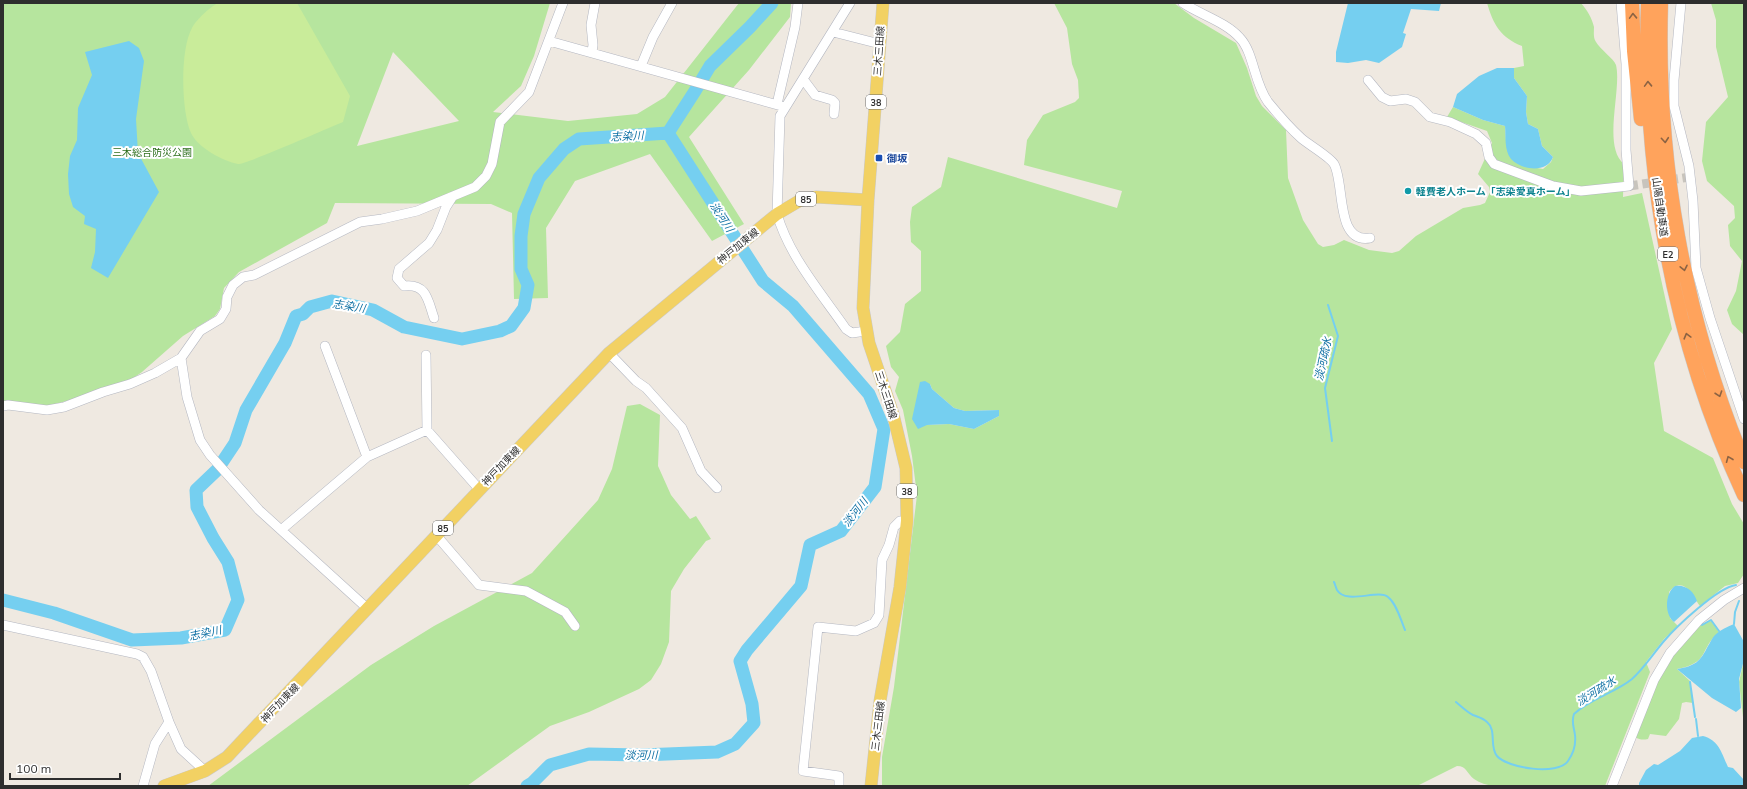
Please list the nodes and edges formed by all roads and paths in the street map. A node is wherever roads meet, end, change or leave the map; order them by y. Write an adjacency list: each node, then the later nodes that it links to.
1 (563, 3): 15 (street)
2 (595, 3): 17 (street)
3 (672, 3): 18 (street)
4 (798, 3): 22 (street)
5 (850, 3): 14 (street)
6 (883, 3): 16 (main road, 三木三田線 / 38)
7 (1183, 3): 27 (street)
8 (1621, 3): 20 (street)
9 (1632, 3): 28 (highway, one-way to 9)
10 (1648, 3): 28 (highway, 山陽自動車道 / E2, one-way to 10)
11 (1661, 3): 21 (highway, 山陽自動車道 / E2)
12 (1667, 3): 21 (highway)
13 (1681, 3): 36 (street)
14 (833, 32): 16 (street); 19 (street)
15 (549, 41): 17 (street); 24 (street)
16 (880, 44): 25 (main road, 三木三田線 / 38)
17 (592, 52): 18 (street)
18 (641, 66): 22 (street)
19 (803, 79): 22 (street); 23 (street)
20 (1368, 80)
21 (1661, 83): 39 (highway, 山陽自動車道 / E2, one-way to 39)
22 (781, 105): 26 (street)
23 (834, 114)
24 (453, 196): 29 (street); 34 (street)
25 (868, 200): 26 (main road, 神戸加東線 / 85); 30 (main road, 三木三田線 / 38)
26 (777, 214): 30 (street); 32 (main road, 神戸加東線 / 85)
27 (1370, 238)
28 (1675, 289): 42 (highway, 山陽自動車道 / E2, one-way to 28)
29 (434, 318)
30 (866, 331): 43 (main road, 三木三田線 / 38)
31 (325, 346): 38 (street)
32 (609, 353): 40 (street); 41 (main road, 神戸加東線 / 85)
33 (426, 355): 37 (street)
34 (181, 358): 35 (street); 44 (street)
35 (3, 406)
36 (1744, 419)
37 (427, 430): 38 (street); 41 (street)
38 (367, 457): 44 (street)
39 (1744, 462)
40 (717, 488)
41 (479, 489): 45 (main road, 神戸加東線 / 85)
42 (1744, 495)
43 (907, 521): 54 (street); 55 (main road, 三木三田線 / 38)
44 (281, 530): 47 (street)
45 (436, 535): 47 (main road, 神戸加東線 / 85); 49 (street)
46 (1743, 591): 56 (street)
47 (368, 609): 51 (main road, 神戸加東線 / 85)
48 (3, 624): 50 (street)
49 (575, 626)
50 (169, 722): 51 (street); 52 (street)
51 (205, 771): 53 (main road, 神戸加東線 / 85)
52 (143, 786)
53 (164, 786)
54 (839, 786)
55 (871, 786)
56 (1612, 786)

